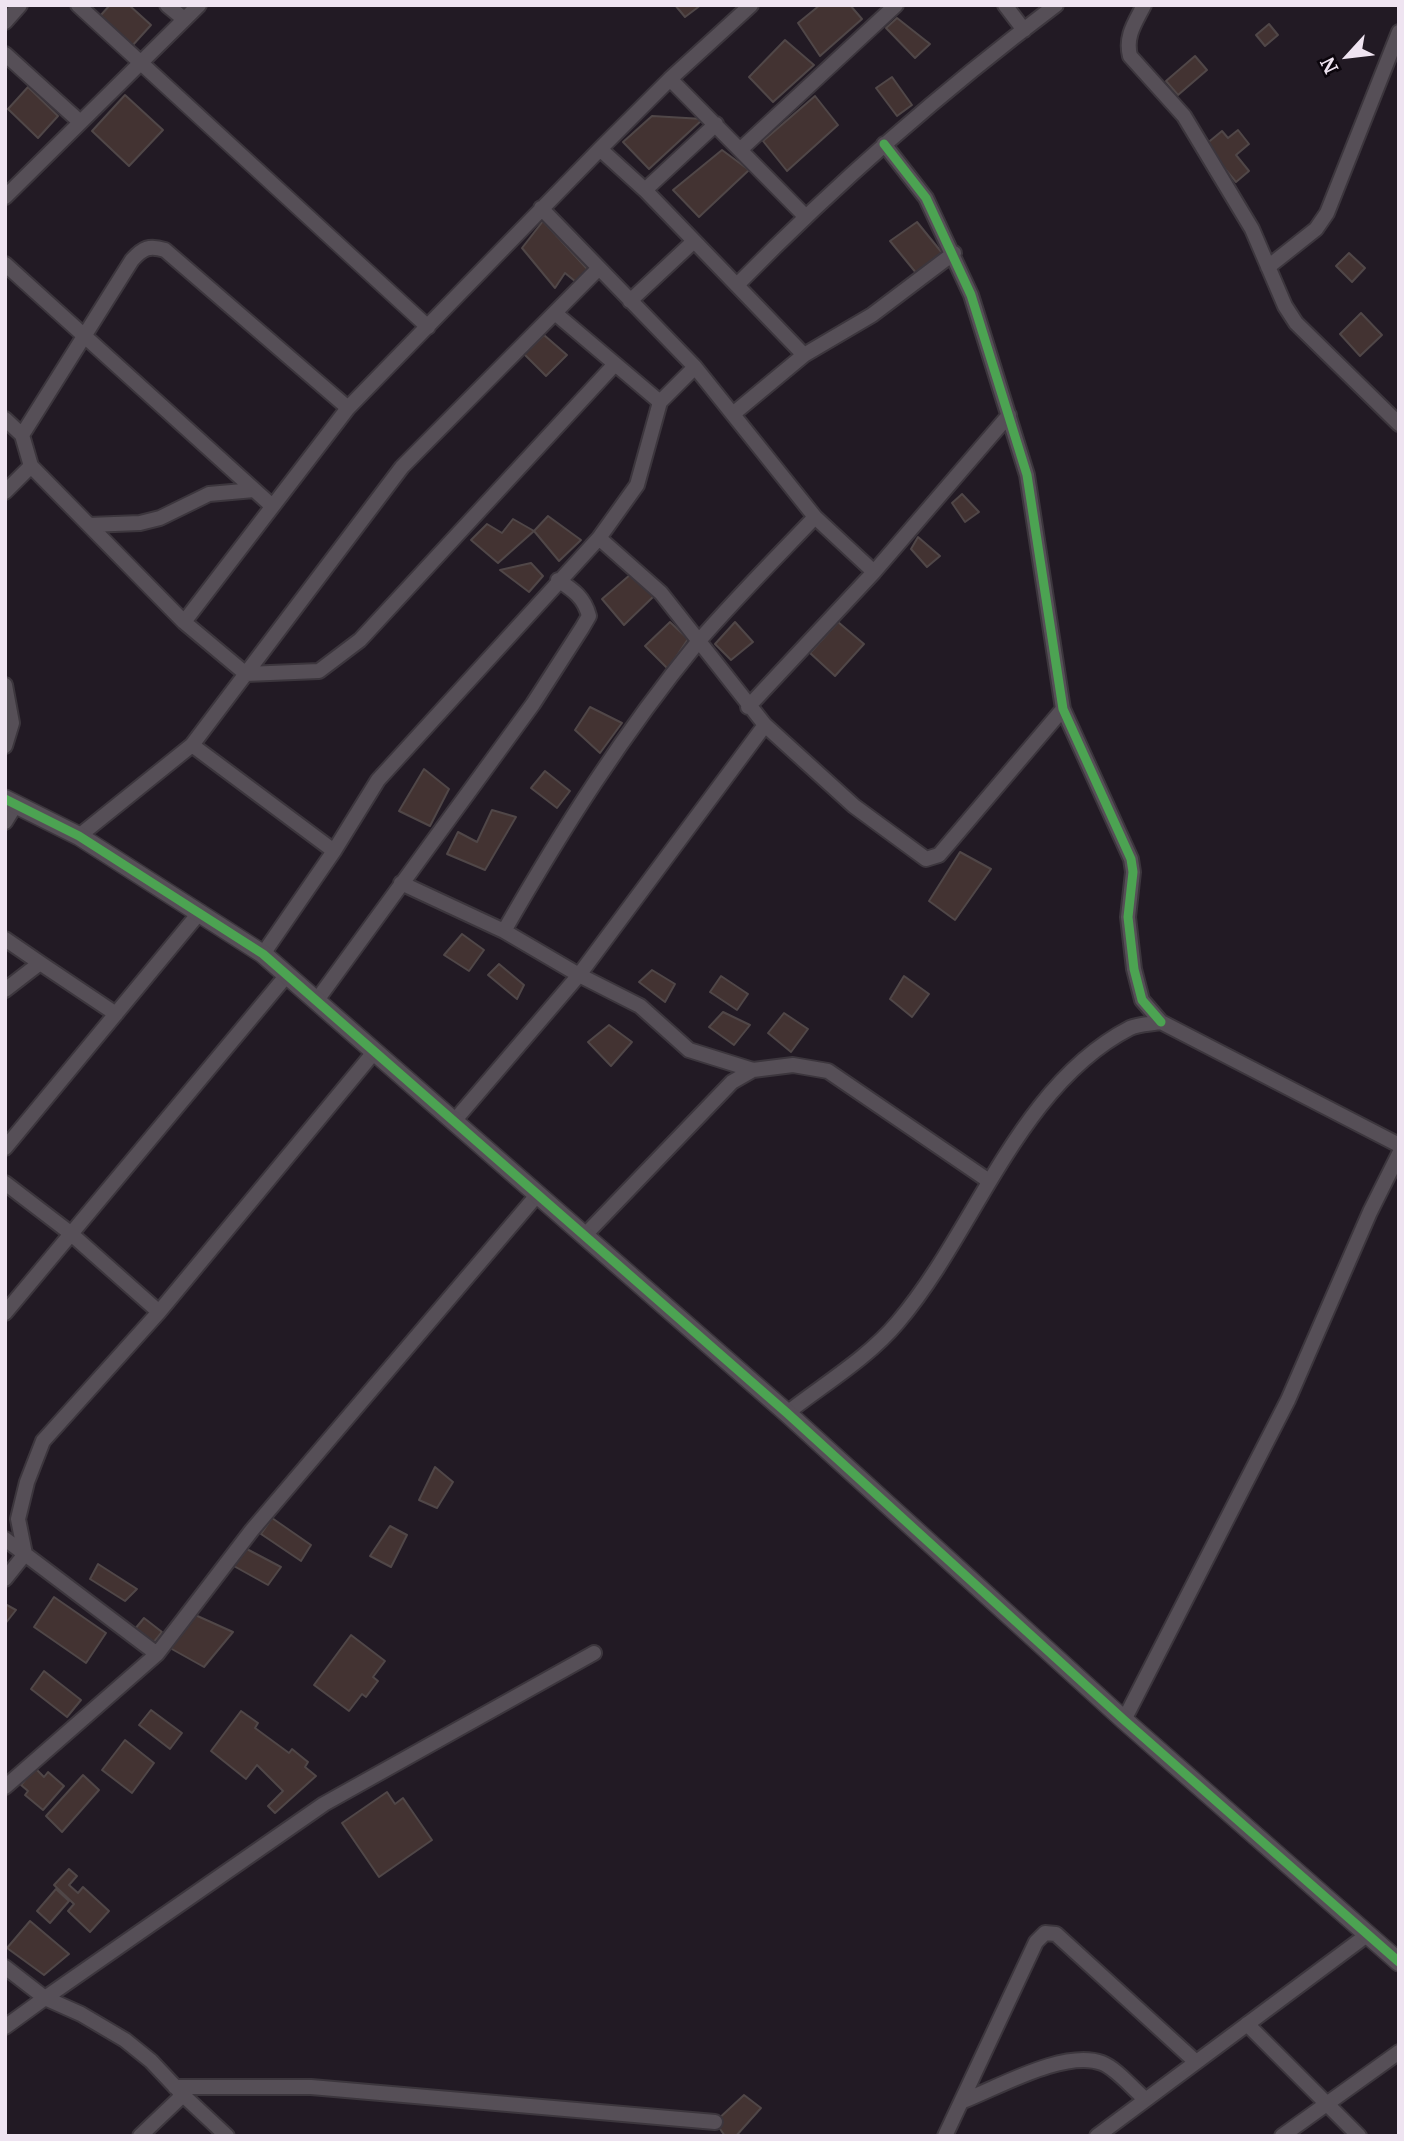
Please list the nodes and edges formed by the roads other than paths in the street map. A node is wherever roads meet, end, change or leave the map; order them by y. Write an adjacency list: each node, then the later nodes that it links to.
1 (20, 5): 11 (street)
2 (78, 5): 15 (street)
3 (167, 5): 10 (street)
4 (198, 5): 10 (street)
5 (751, 5): 16 (street)
6 (896, 5): 21 (street)
7 (1005, 5): 12 (street)
8 (1056, 5): 12 (street)
9 (1144, 5): 29 (street)
10 (184, 19): 15 (street)
11 (5, 22)
12 (1024, 30): 19 (street)
13 (1399, 32): 29 (street)
14 (5, 54): 17 (street)
15 (141, 60): 17 (street); 34 (street)
16 (670, 79): 18 (street); 20 (street)
17 (79, 121): 23 (street)
18 (716, 124): 21 (street); 22 (street)
19 (884, 144): 25 (street); 27 (street)
20 (600, 149): 22 (street); 24 (street)
21 (741, 149): 25 (street)
22 (645, 190): 26 (street)
23 (5, 197)
24 (541, 208): 30 (street); 34 (street)
25 (805, 216): 31 (street)
26 (693, 242): 31 (street); 32 (street)
27 (954, 253): 36 (street); 42 (street)
28 (5, 264): 35 (street)
29 (1268, 267): 44 (street)
30 (599, 268): 32 (street); 33 (street)
31 (738, 284): 36 (street)
32 (631, 301): 38 (street)
33 (555, 313): 37 (street); 57 (street)
34 (428, 327): 40 (street)
35 (83, 335): 40 (street); 45 (street); 47 (street)
36 (804, 355): 41 (street)
37 (615, 364): 39 (street); 57 (street)
38 (695, 367): 39 (street); 41 (street)
39 (660, 402): 52 (street)
40 (348, 408): 49 (street)
41 (733, 414): 50 (street)
42 (1009, 415): 53 (street); 60 (street)
43 (5, 419): 45 (street)
44 (1399, 424)
45 (22, 435): 46 (street)
46 (31, 466): 48 (street); 51 (street)
47 (254, 490): 49 (street); 51 (street)
48 (5, 492)
49 (271, 505): 55 (street)
50 (815, 517): 53 (street); 56 (street)
51 (89, 525): 55 (street)
52 (599, 538): 54 (street); 56 (street)
53 (874, 572): 59 (street)
54 (558, 580): 67 (street); 68 (street)
55 (184, 622): 57 (street)
56 (699, 641): 59 (street); 70 (street)
57 (246, 674): 62 (street)
58 (5, 685): 63 (street)
59 (748, 707): 61 (street)
60 (1063, 709): 61 (street); 78 (street)
61 (765, 725): 75 (street)
62 (192, 745): 66 (street); 67 (street)
63 (5, 746)
64 (11, 802): 65 (street); 66 (street)
65 (5, 822)
66 (79, 836): 69 (street)
67 (334, 851): 72 (street)
68 (401, 883): 70 (street); 77 (street)
69 (200, 912): 72 (street); 79 (street)
70 (504, 931): 75 (street)
71 (5, 939): 73 (street)
72 (263, 954): 74 (street)
73 (40, 963): 76 (street); 79 (street)
74 (287, 975): 77 (street); 91 (street)
75 (579, 975): 83 (street); 84 (street)
76 (5, 990)
77 (317, 1000): 82 (street)
78 (1142, 1000): 80 (street); 81 (street)
79 (116, 1014): 86 (street)
80 (1161, 1023): 81 (street); 85 (street)
81 (1132, 1027): 88 (street)
82 (375, 1051): 84 (street); 93 (street)
83 (753, 1070): 88 (street); 92 (street)
84 (455, 1120): 90 (street)
85 (1399, 1144)
86 (5, 1148)
87 (1399, 1154): 101 (street)
88 (989, 1181): 95 (street)
89 (5, 1183): 91 (street)
90 (538, 1194): 92 (street); 100 (street)
91 (69, 1232): 93 (street); 94 (street)
92 (586, 1235): 95 (street)
93 (159, 1312): 97 (street)
94 (5, 1313)
95 (787, 1413): 101 (street)
96 (5, 1539): 97 (street)
97 (25, 1554): 98 (street); 100 (street)
98 (5, 1579)
99 (594, 1653): 106 (street)
100 (157, 1654): 102 (street)
101 (1124, 1720): 103 (street)
102 (5, 1787)
103 (1367, 1935): 104 (street); 107 (street)
104 (1399, 1962)
105 (5, 1967): 106 (street)
106 (45, 1998): 108 (street); 111 (street)
107 (1247, 2024): 110 (street); 114 (street)
108 (5, 2027)
109 (1399, 2052): 114 (street)
110 (1196, 2062): 112 (street); 113 (street)
111 (178, 2091): 115 (street); 116 (street); 117 (street)
112 (1144, 2098): 113 (street); 119 (street)
113 (963, 2101): 118 (street)
114 (1328, 2103): 120 (street); 121 (street)
115 (715, 2122)
116 (140, 2136)
117 (228, 2136)
118 (946, 2136)
119 (1097, 2136)
120 (1282, 2136)
121 (1359, 2136)

